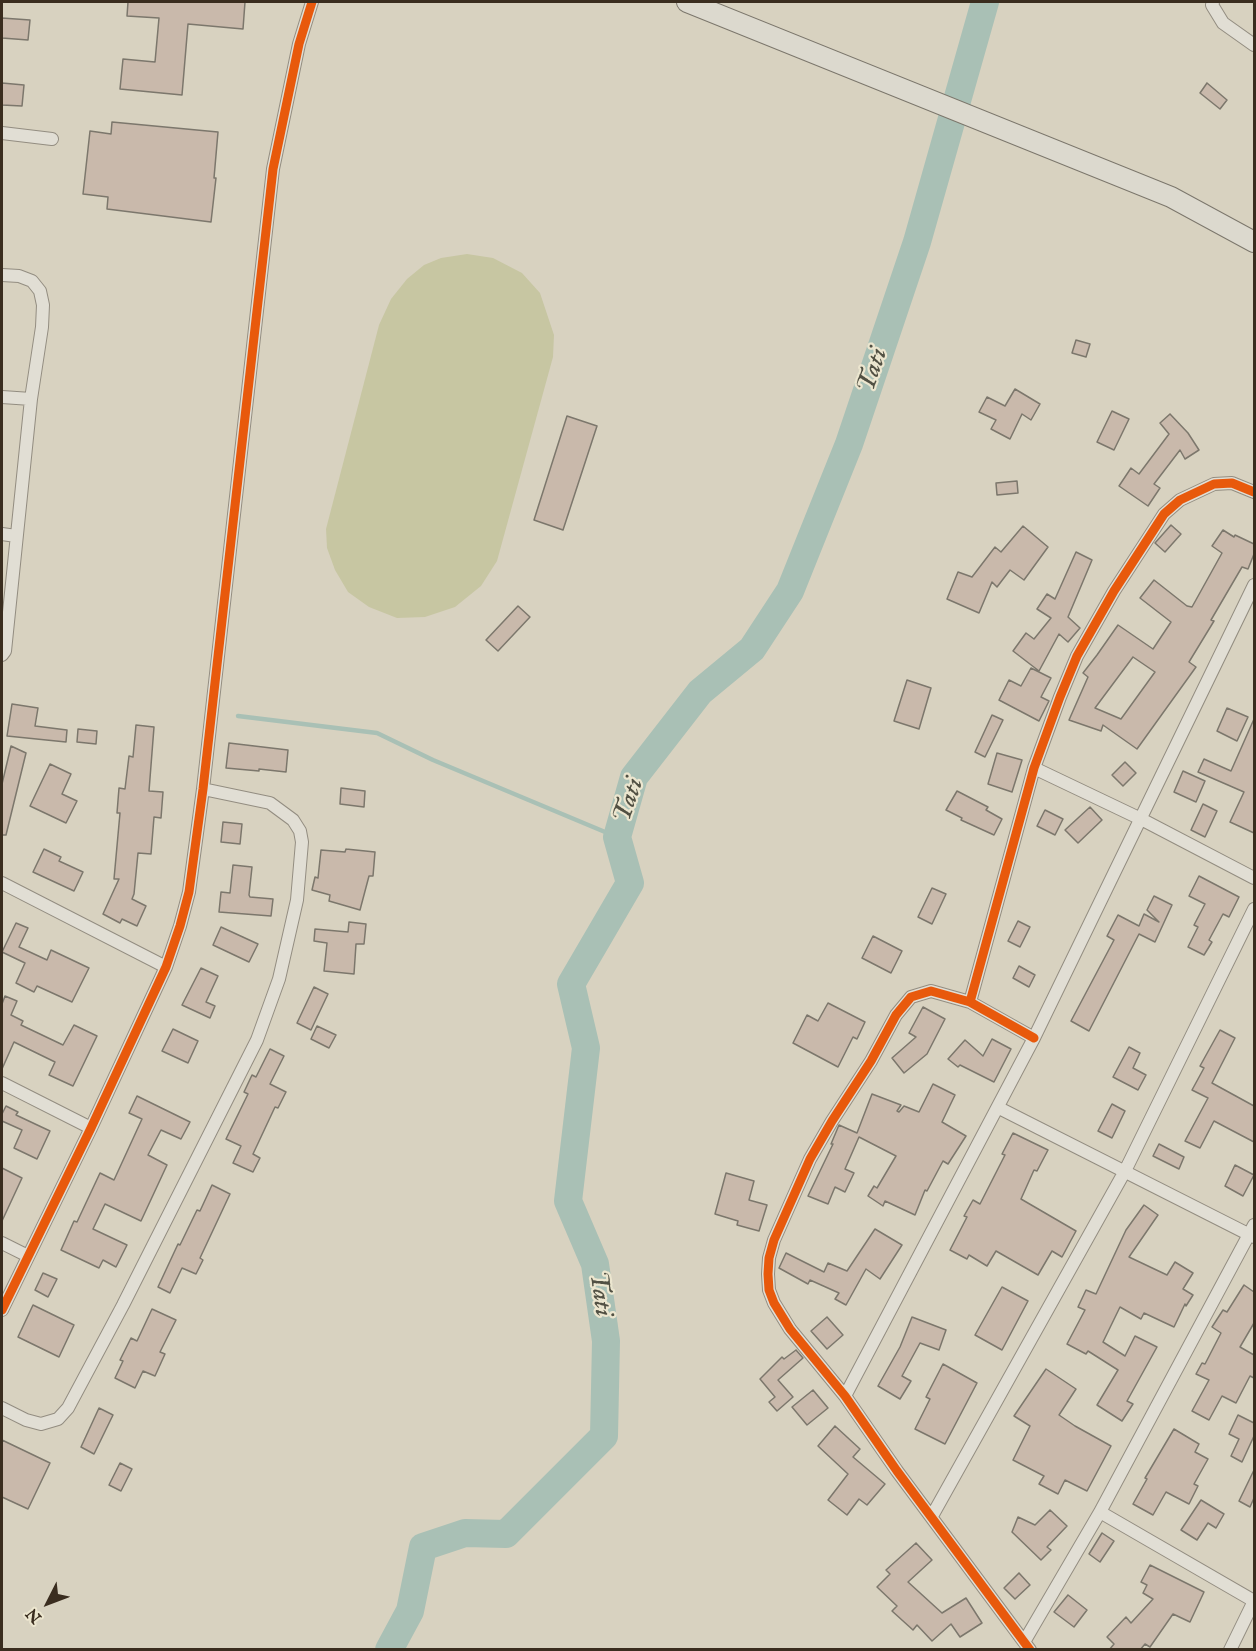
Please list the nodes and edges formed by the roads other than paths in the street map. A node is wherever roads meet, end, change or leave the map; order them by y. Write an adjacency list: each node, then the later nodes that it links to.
1 (312, 2): 17 (street)
2 (1213, 2): 4 (street)
3 (695, 5): 7 (main road)
4 (1254, 45)
5 (2, 133): 6 (street)
6 (52, 139)
7 (1254, 243)
8 (2, 275): 10 (street)
9 (2, 397): 10 (street)
10 (31, 399): 13 (street)
11 (1254, 492): 16 (street)
12 (2, 534): 13 (street)
13 (16, 536): 15 (street)
14 (1254, 585): 18 (street)
15 (2, 655)
16 (1034, 768): 18 (street); 23 (street)
17 (203, 789): 22 (street); 34 (street)
18 (1141, 819): 19 (street); 24 (street)
19 (1254, 878)
20 (2, 883): 22 (street)
21 (1254, 909): 28 (street)
22 (166, 967): 27 (street)
23 (970, 1002): 24 (street); 33 (street)
24 (1035, 1038): 26 (street)
25 (2, 1083): 27 (street)
26 (999, 1108): 28 (street); 33 (street)
27 (91, 1128): 31 (street)
28 (1125, 1171): 29 (street); 36 (street)
29 (1253, 1232): 35 (street)
30 (2, 1243): 31 (street)
31 (28, 1256): 32 (street)
32 (2, 1310)
33 (845, 1396): 36 (street)
34 (2, 1408)
35 (1100, 1512): 37 (street); 38 (street)
36 (932, 1516): 38 (street)
37 (1254, 1601): 39 (street)
38 (1027, 1646)
39 (1230, 1650)

